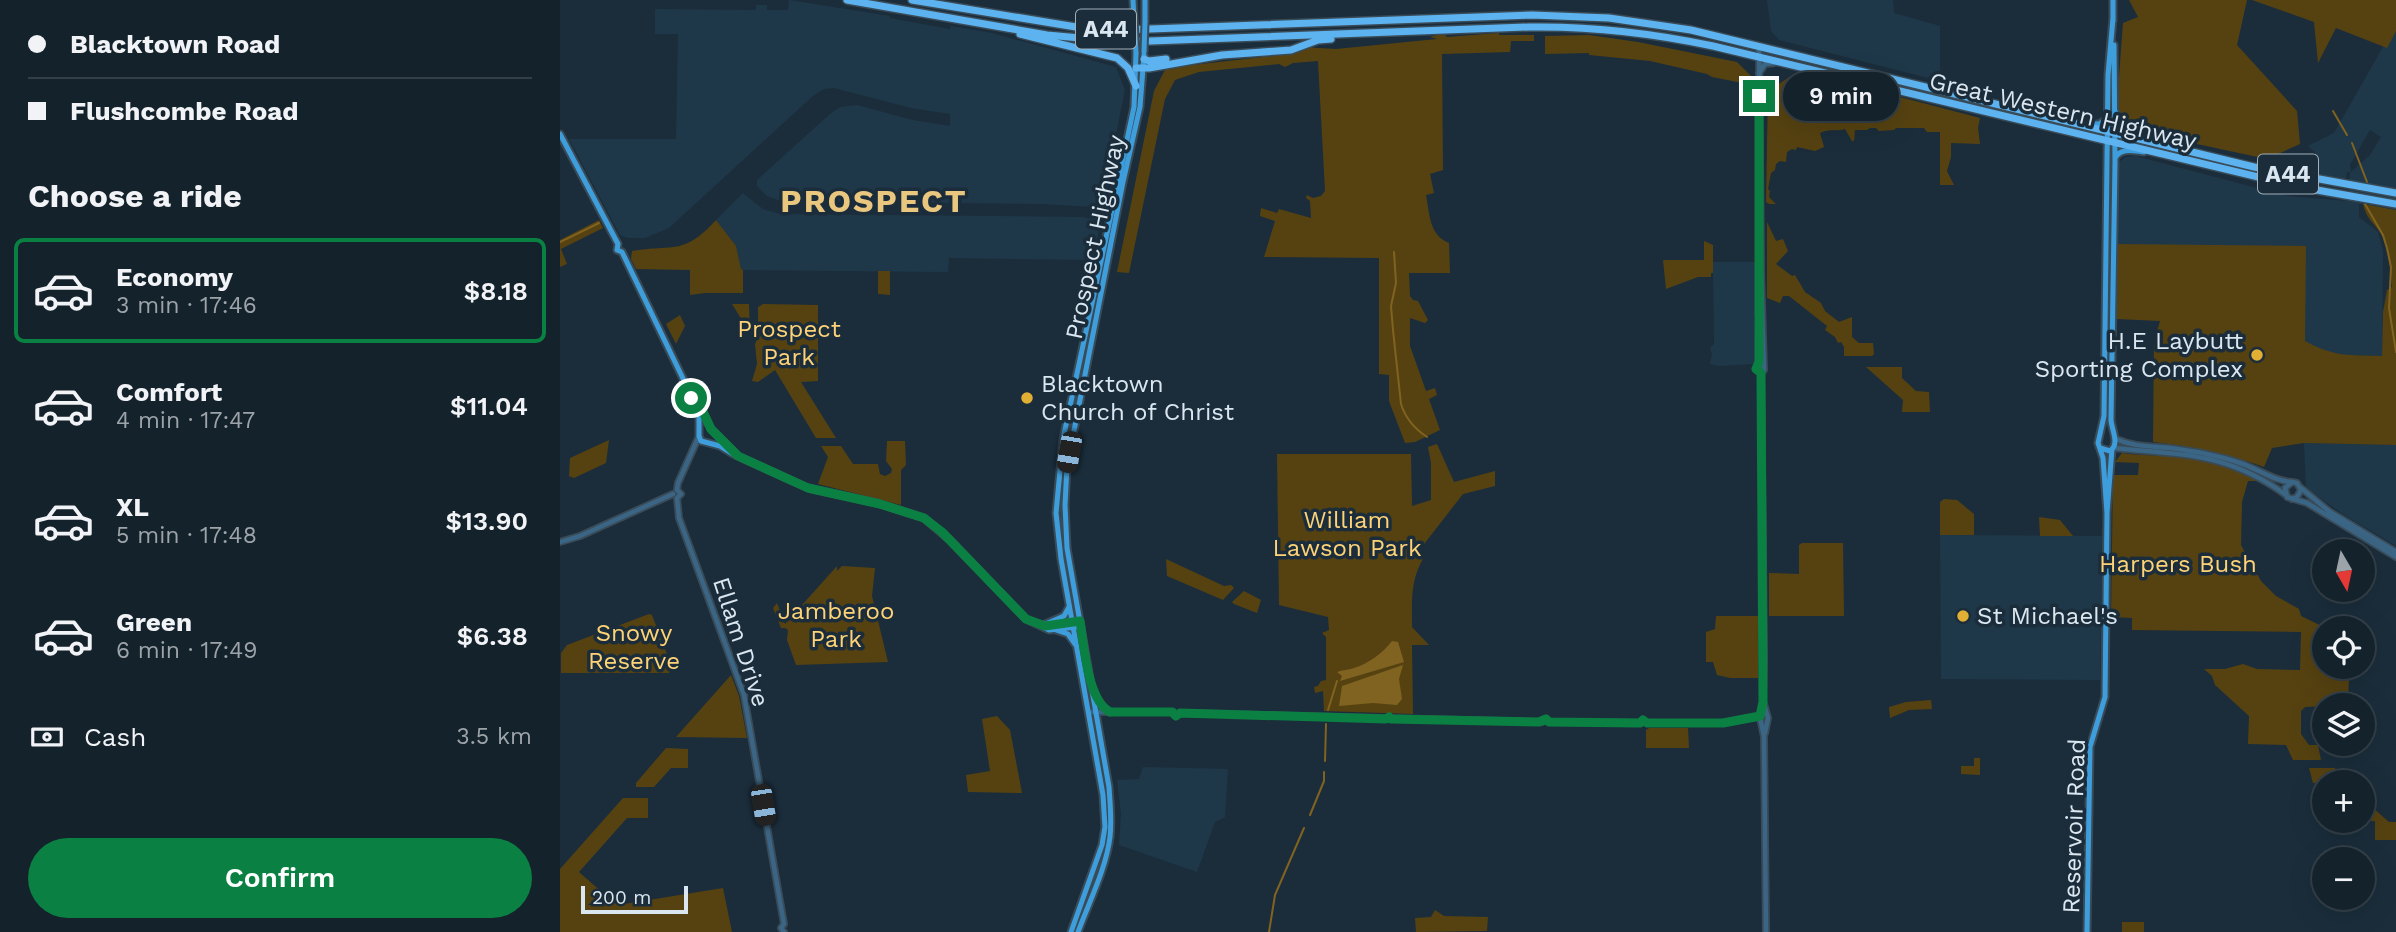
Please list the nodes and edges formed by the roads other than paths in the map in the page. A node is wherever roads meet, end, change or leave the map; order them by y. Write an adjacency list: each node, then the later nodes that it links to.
1 (847, 0): 8 (highway, Great Western Highway / A44)
2 (912, 0): 7 (highway, Great Western Highway / A44)
3 (957, 0): 9 (highway)
4 (1133, 0): 22 (main road, Prospect Highway, bridge)
5 (1145, 0): 19 (main road, Prospect Highway, bridge)
6 (2113, 0): 10 (main road)
7 (941, 5): 8 (highway); 9 (highway, Great Western Highway / A44)
8 (943, 16): 11 (highway, Great Western Highway / A44)
9 (1007, 16): 12 (highway, Great Western Highway / A44)
10 (2113, 18): 25 (main road); 26 (main road)
11 (967, 21): 14 (highway, Great Western Highway / A44); 24 (highway)
12 (1304, 24): 15 (highway); 16 (highway, Great Western Highway / A44)
13 (1380, 33): 15 (highway, Great Western Highway / A44); 18 (highway); 20 (highway, Great Western Highway / A44)
14 (1289, 36): 15 (highway, Great Western Highway / A44); 17 (highway)
15 (1304, 36): 17 (highway); 18 (highway)
16 (1759, 46): 20 (street); 27 (highway, Great Western Highway / A44)
17 (1282, 47): 19 (highway)
18 (1302, 48): 22 (highway)
19 (1144, 55): 22 (main road, Prospect Highway)
20 (1759, 57): 21 (highway, Great Western Highway / A44); 23 (street)
21 (1780, 62): 23 (street); 31 (highway, Great Western Highway / A44)
22 (1140, 68): 24 (main road, Prospect Highway); 55 (main road, Prospect Highway)
23 (1759, 73): 63 (street)
24 (1136, 86): 54 (main road, Prospect Highway)
25 (2114, 108): 28 (main road); 30 (main road)
26 (2108, 118): 27 (main road); 28 (main road)
27 (2080, 125): 28 (highway, Great Western Highway / A44)
28 (2111, 133): 30 (highway, Great Western Highway / A44); 31 (main road)
29 (560, 134): 36 (main road)
30 (2144, 141): 34 (highway, Great Western Highway / A44)
31 (2111, 143): 32 (highway, Great Western Highway / A44); 33 (main road); 39 (main road)
32 (2158, 153): 33 (main road); 35 (highway, Great Western Highway / A44)
33 (2115, 159): 40 (main road)
34 (2396, 193)
35 (2396, 204)
36 (690, 391): 37 (main road); 38 (main road)
37 (712, 430): 38 (main road); 41 (main road); 45 (main road)
38 (700, 434): 41 (main road); 44 (street)
39 (2100, 436): 40 (main road); 42 (main road)
40 (2114, 437): 43 (main road); 46 (street)
41 (707, 442): 44 (street); 45 (main road)
42 (2100, 448): 43 (main road); 51 (main road, Reservoir Road)
43 (2113, 449): 49 (street); 51 (main road, Reservoir Road)
44 (692, 451): 48 (street)
45 (738, 456): 56 (main road)
46 (2292, 482): 47 (street); 49 (street)
47 (2301, 488): 50 (street); 53 (street)
48 (676, 494): 52 (street); 64 (street, Ellam Drive)
49 (2286, 495): 50 (street)
50 (2292, 499): 53 (street)
51 (2107, 513): 68 (main road, Reservoir Road)
52 (560, 542)
53 (2396, 554)
54 (1070, 604): 55 (main road, Prospect Highway); 56 (main road)
55 (1077, 624): 56 (main road); 57 (main road); 58 (main road); 59 (main road, Prospect Highway)
56 (1043, 626): 57 (main road)
57 (1055, 630): 58 (main road)
58 (1077, 646): 60 (main road)
59 (1092, 690): 61 (main road, Prospect Highway); 62 (main road)
60 (1088, 712): 61 (street); 65 (main road)
61 (1096, 712): 62 (street); 66 (main road, Prospect Highway)
62 (1110, 712): 63 (street)
63 (1763, 719): 67 (street)
64 (784, 929)
65 (1071, 932)
66 (1078, 932)
67 (1766, 932)
68 (2087, 932)

